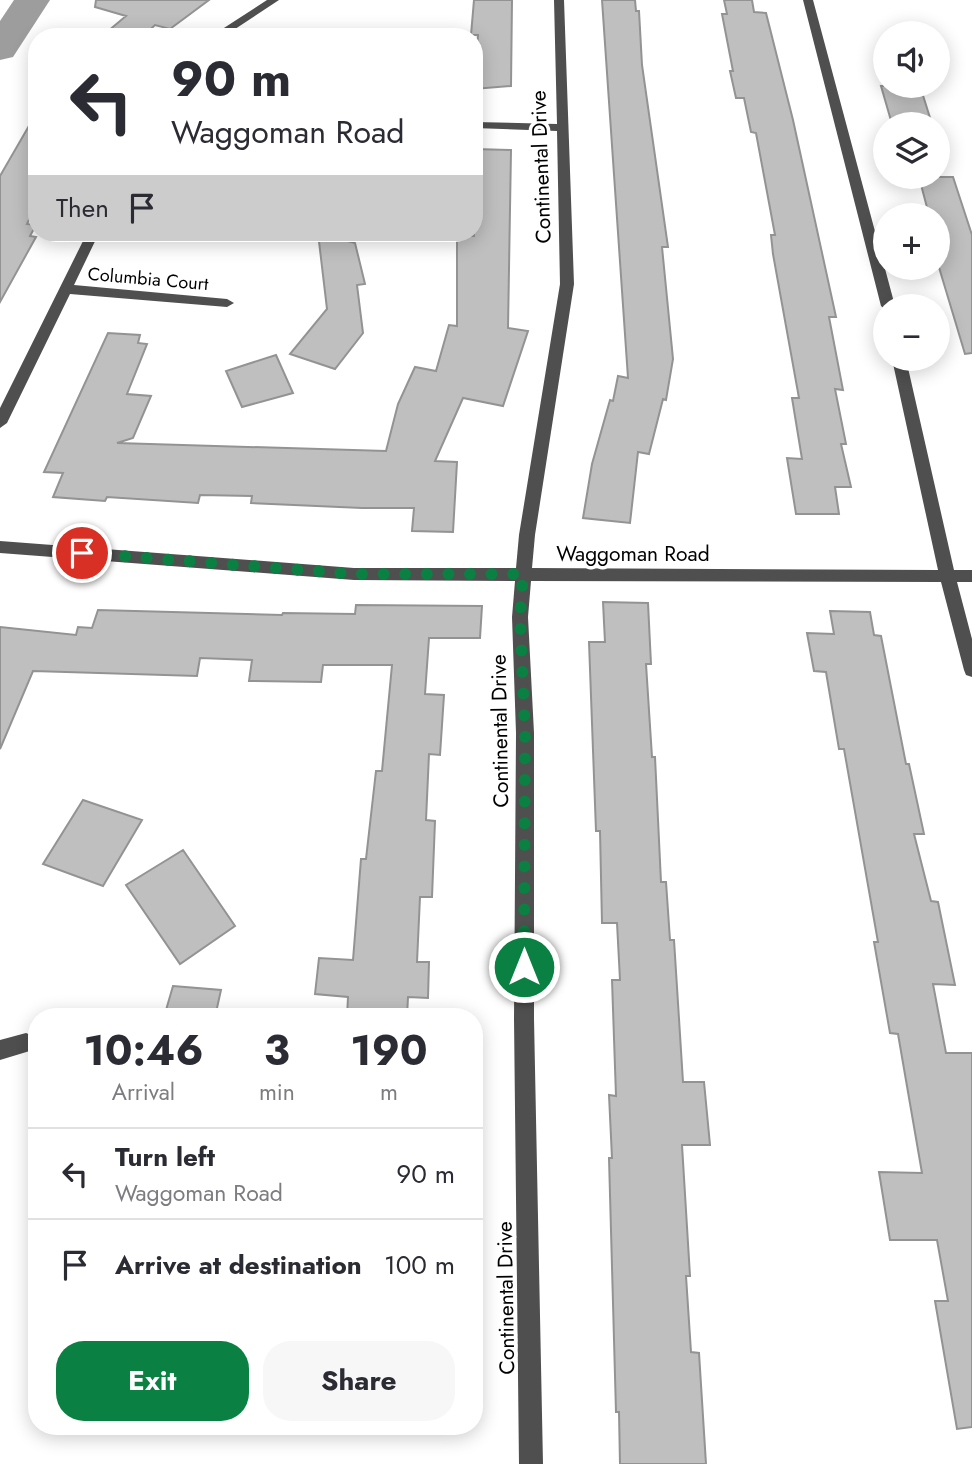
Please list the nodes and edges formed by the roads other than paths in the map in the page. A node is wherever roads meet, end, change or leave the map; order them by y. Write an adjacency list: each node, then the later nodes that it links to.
1 (274, 0): 4 (street)
2 (559, 0): 6 (street, Continental Drive)
3 (808, 0): 9 (street)
4 (229, 28)
5 (483, 125): 6 (street)
6 (563, 128): 14 (street, Continental Drive)
7 (89, 242): 8 (street)
8 (66, 289): 10 (street, Columbia Court); 12 (street)
9 (885, 294)
10 (227, 303)
11 (902, 371): 15 (street)
12 (0, 423)
13 (0, 547): 14 (street, Waggoman Road)
14 (523, 574): 15 (street, Waggoman Road); 20 (street, Continental Drive)
15 (947, 576): 16 (street, Waggoman Road); 17 (street)
16 (972, 576)
17 (972, 670)
18 (26, 1043): 19 (street)
19 (0, 1050)
20 (531, 1464)

